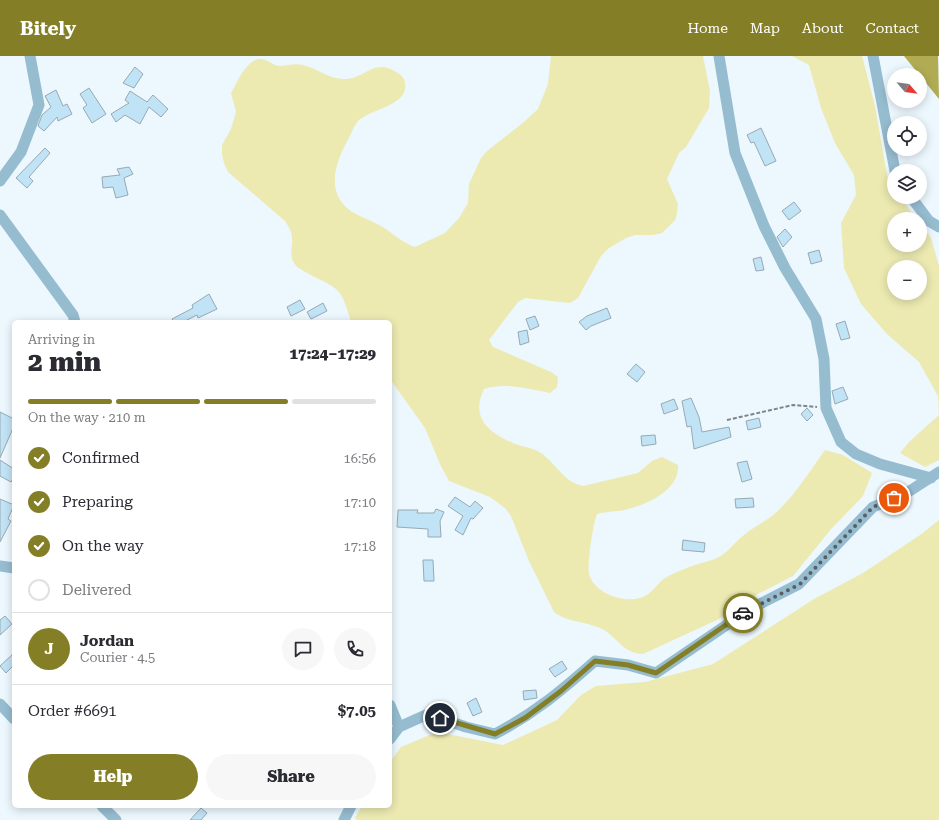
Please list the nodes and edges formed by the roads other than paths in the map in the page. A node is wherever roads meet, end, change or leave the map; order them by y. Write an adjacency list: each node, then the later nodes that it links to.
1 (30, 56): 5 (street)
2 (719, 56): 10 (street)
3 (873, 56): 4 (street)
4 (894, 164)
5 (0, 181)
6 (916, 204): 8 (street)
7 (0, 215): 9 (street)
8 (939, 226)
9 (74, 320)
10 (935, 475): 16 (street)
11 (0, 566): 12 (street)
12 (12, 568)
13 (0, 704): 15 (street)
14 (392, 710): 16 (street)
15 (12, 717)
16 (399, 727): 17 (street)
17 (392, 736)
18 (104, 808): 20 (street)
19 (350, 808): 21 (street)
20 (116, 820)
21 (344, 820)

